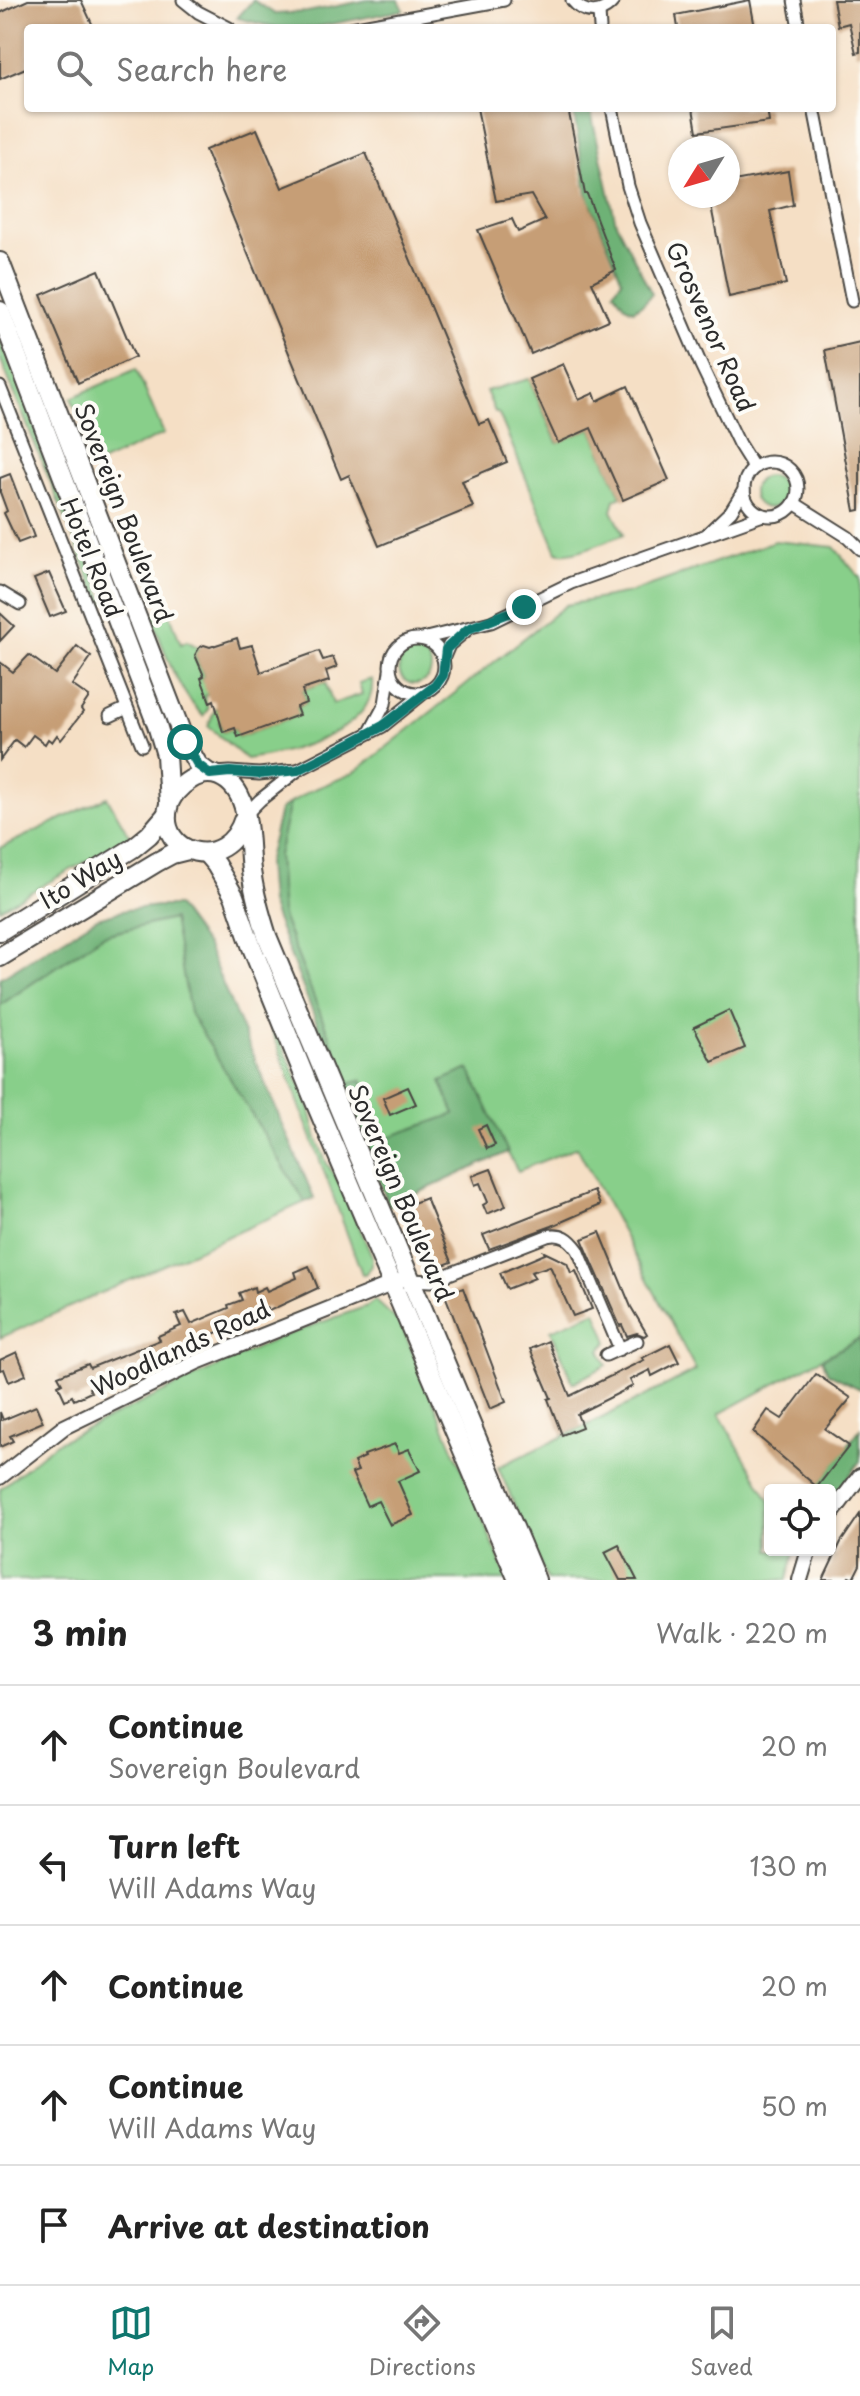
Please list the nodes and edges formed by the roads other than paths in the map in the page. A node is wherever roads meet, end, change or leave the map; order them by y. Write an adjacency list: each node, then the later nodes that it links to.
1 (183, 0): 7 (street)
2 (504, 0): 8 (street)
3 (572, 0): 6 (street)
4 (614, 0): 6 (street)
5 (794, 0): 10 (street)
6 (599, 12): 9 (street)
7 (221, 24)
8 (373, 24)
9 (600, 24)
10 (798, 24)
11 (613, 112): 17 (street, Grosvenor Road)
12 (815, 112): 14 (street)
13 (0, 262): 35 (main road, Sovereign Boulevard)
14 (852, 301)
15 (0, 312): 36 (main road, Sovereign Boulevard)
16 (0, 387): 30 (street, Hotel Road)
17 (754, 468): 18 (street); 19 (street)
18 (744, 490): 20 (street); 21 (street)
19 (794, 503): 20 (street); 22 (street)
20 (763, 515): 21 (street)
21 (705, 536): 25 (street)
22 (860, 549)
23 (0, 592): 24 (street)
24 (20, 604)
25 (468, 629): 26 (street); 27 (street)
26 (422, 639): 27 (street); 28 (street)
27 (443, 659): 29 (street)
28 (390, 668): 29 (street); 32 (street)
29 (425, 692): 32 (street)
30 (127, 708): 31 (street); 33 (street, Hotel Road)
31 (110, 716)
32 (371, 730): 34 (street)
33 (142, 745)
34 (298, 770): 35 (street); 37 (street)
35 (210, 774): 36 (main road); 37 (main road)
36 (168, 808): 38 (main road); 39 (main road, Ito Way)
37 (244, 817): 38 (main road); 41 (main road, Sovereign Boulevard)
38 (197, 852): 40 (main road, Ito Way); 42 (main road, Sovereign Boulevard)
39 (0, 931)
40 (0, 957)
41 (412, 1280): 42 (street, Woodlands Road); 44 (street); 51 (main road, Sovereign Boulevard)
42 (392, 1282): 47 (street, Woodlands Road); 50 (main road, Sovereign Boulevard)
43 (637, 1341): 44 (street)
44 (620, 1349): 45 (street)
45 (606, 1355)
46 (860, 1476): 48 (street)
47 (0, 1477)
48 (836, 1508)
49 (807, 1556): 52 (street)
50 (518, 1580)
51 (536, 1580)
52 (800, 1580)

